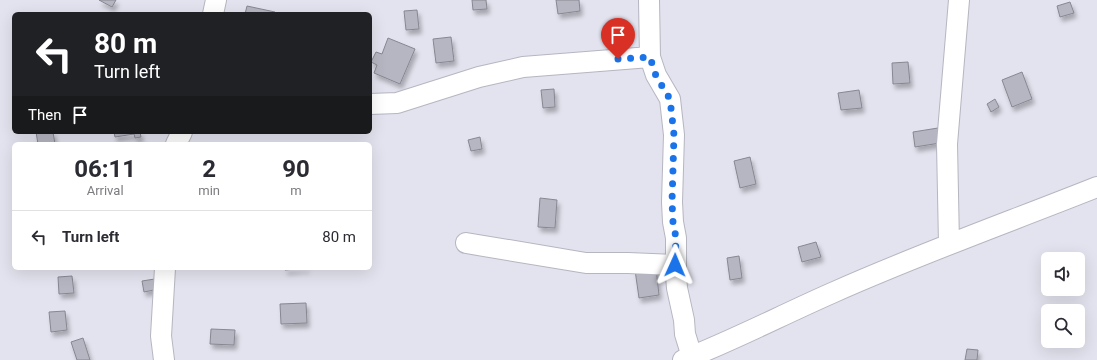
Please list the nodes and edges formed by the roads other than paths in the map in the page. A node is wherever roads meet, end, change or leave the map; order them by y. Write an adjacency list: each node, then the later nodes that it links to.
1 (216, 0): 4 (street)
2 (649, 0): 5 (street)
3 (959, 0): 9 (street)
4 (213, 12)
5 (650, 57): 6 (street); 10 (street)
6 (372, 104)
7 (1097, 187): 9 (street)
8 (466, 243): 10 (street)
9 (949, 244): 12 (street)
10 (675, 265): 12 (street)
11 (165, 270): 13 (street)
12 (689, 359)
13 (164, 360)

